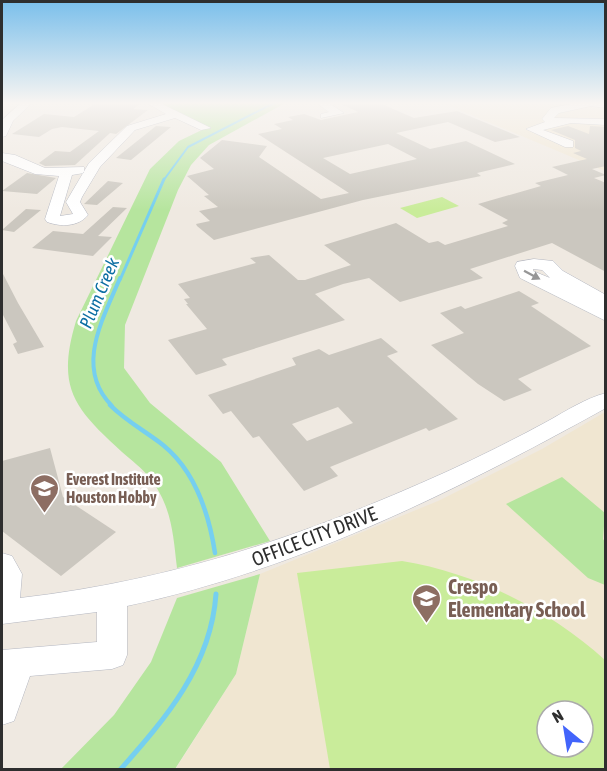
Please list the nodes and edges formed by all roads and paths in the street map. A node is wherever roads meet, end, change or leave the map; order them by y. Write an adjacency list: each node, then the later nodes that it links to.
1 (121, 138): 7 (street)
2 (554, 138): 3 (street)
3 (569, 144)
4 (2, 149): 6 (street)
5 (2, 157): 6 (street)
6 (17, 160): 8 (street)
7 (94, 166): 8 (street); 8 (street)
8 (66, 172)
9 (606, 303): 10 (street, one-way to 10)
10 (606, 316)
11 (606, 399): 13 (street, OFFICE CITY DRIVE)
12 (2, 564): 14 (street)
13 (112, 596): 14 (street, OFFICE CITY DRIVE); 15 (street)
14 (2, 610)
15 (10, 663): 16 (street)
16 (2, 710)

